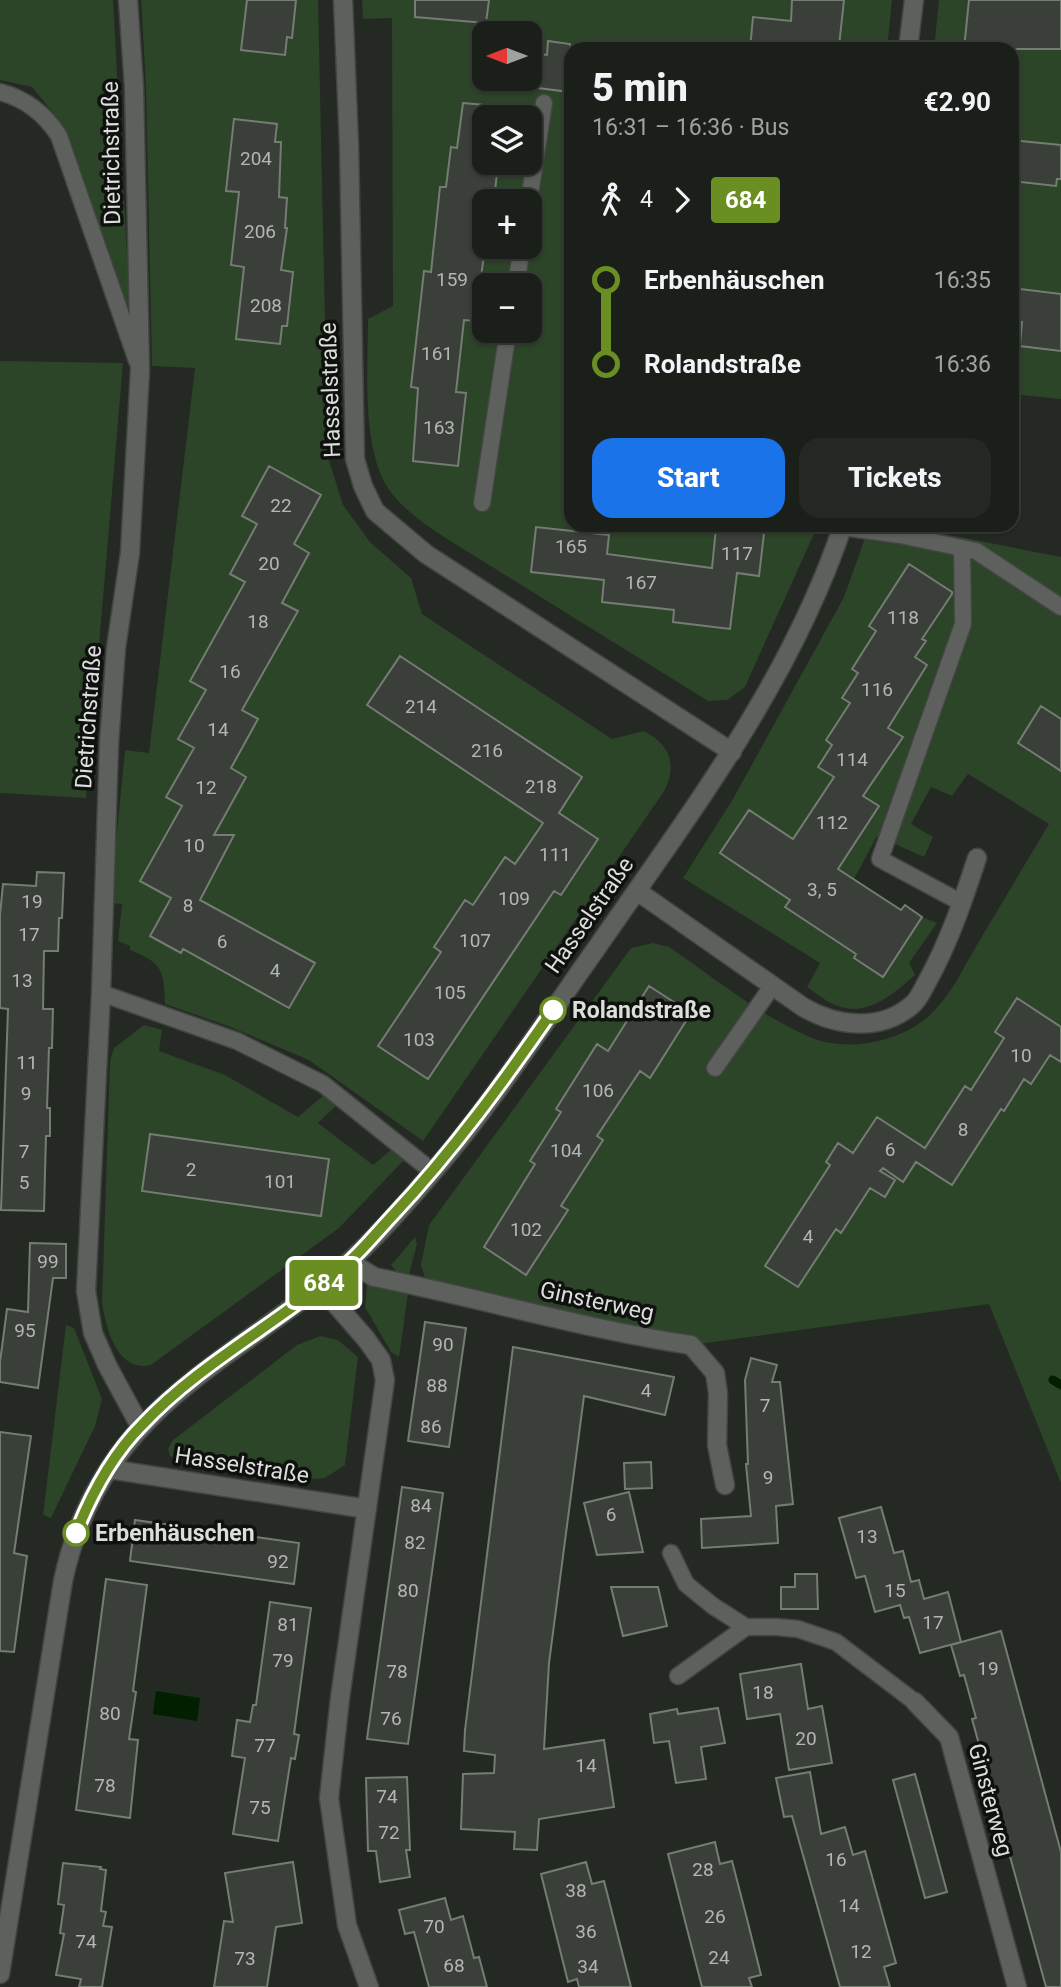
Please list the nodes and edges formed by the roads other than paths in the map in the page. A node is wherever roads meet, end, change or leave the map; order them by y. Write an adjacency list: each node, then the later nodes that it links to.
1 (128, 0): 9 (street, Dietrichstraße)
2 (343, 0): 15 (street, Hasselstraße)
3 (914, 0): 4 (street)
4 (909, 42)
5 (0, 92): 9 (lane)
6 (544, 103): 7 (lane)
7 (531, 189)
8 (506, 343): 10 (lane)
9 (140, 370): 20 (street, Dietrichstraße)
10 (482, 503)
11 (841, 532): 15 (street, Hasselstraße)
12 (881, 532): 13 (lane)
13 (962, 548): 14 (lane); 18 (lane)
14 (1061, 607)
15 (732, 752): 17 (street, Hasselstraße)
16 (977, 858): 18 (street)
17 (637, 891): 19 (street); 22 (street, Hasselstraße)
18 (962, 903): 19 (street)
19 (772, 985): 21 (lane)
20 (101, 993): 22 (lane); 25 (street, Dietrichstraße)
21 (715, 1069)
22 (433, 1172): 23 (street, Hasselstraße)
23 (351, 1260): 24 (street, Hasselstraße); 27 (street, Ginsterweg)
24 (320, 1286): 25 (street, Hasselstraße); 28 (street)
25 (140, 1426): 26 (street, Hasselstraße)
26 (109, 1469): 28 (street, Hasselstraße); 33 (street, Hasselstraße)
27 (725, 1485)
28 (367, 1509): 34 (street)
29 (671, 1553): 30 (lane)
30 (746, 1627): 31 (lane); 32 (lane, Ginsterweg)
31 (678, 1675)
32 (915, 1702): 35 (street, Ginsterweg)
33 (0, 1974)
34 (369, 1987)
35 (1017, 1987)

